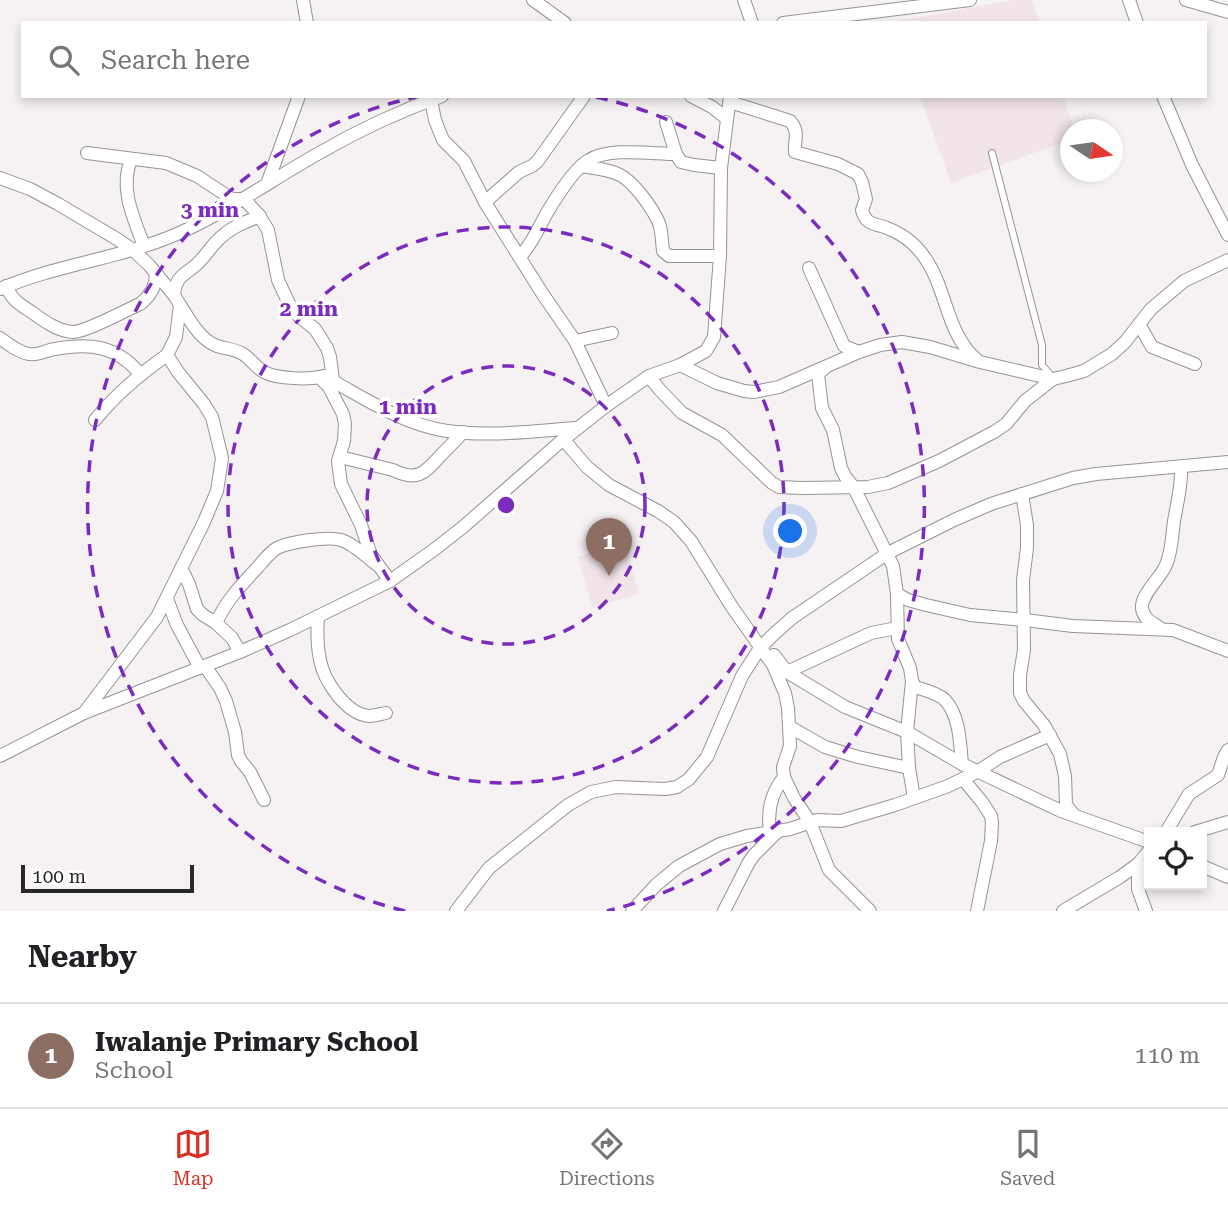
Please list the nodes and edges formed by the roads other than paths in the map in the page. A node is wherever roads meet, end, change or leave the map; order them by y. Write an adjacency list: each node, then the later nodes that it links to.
1 (303, 0): 8 (street)
2 (533, 0): 9 (street)
3 (744, 0): 10 (street)
4 (970, 0): 11 (street)
5 (1129, 0): 12 (street)
6 (1186, 0): 7 (street)
7 (1228, 12)
8 (307, 21)
9 (562, 21)
10 (751, 21)
11 (799, 21)
12 (1136, 21)
13 (298, 98): 28 (street)
14 (583, 98): 30 (street)
15 (695, 98): 19 (street)
16 (1164, 98): 32 (street)
17 (428, 99): 28 (street); 30 (street)
18 (730, 99): 19 (street); 47 (street)
19 (726, 118): 26 (street)
20 (666, 122): 23 (street)
21 (87, 153): 24 (street)
22 (992, 153): 54 (lane)
23 (676, 154): 25 (street); 26 (street)
24 (131, 160): 29 (street); 33 (street)
25 (581, 166): 34 (street); 35 (street)
26 (721, 168): 34 (street)
27 (0, 178): 33 (street)
28 (267, 184): 29 (street)
29 (244, 199): 31 (street); 33 (street)
30 (485, 202): 35 (street)
31 (260, 216): 40 (street); 52 (street)
32 (1228, 235)
33 (139, 248): 38 (street); 39 (street)
34 (720, 256): 49 (street)
35 (520, 257): 44 (street)
36 (1228, 260): 41 (street)
37 (809, 268): 45 (street)
38 (156, 274): 39 (street); 40 (street)
39 (3, 288)
40 (177, 300): 46 (street); 52 (street)
41 (1139, 324): 48 (street); 54 (street)
42 (612, 333): 44 (street)
43 (0, 338): 51 (street)
44 (575, 341): 55 (street)
45 (859, 352): 47 (street); 50 (street)
46 (167, 355): 51 (street); 67 (street)
47 (980, 362): 54 (street)
48 (1195, 364)
49 (680, 365): 50 (street); 53 (street)
50 (825, 368): 63 (street)
51 (140, 374): 56 (street)
52 (325, 375): 58 (street); 60 (street)
53 (649, 376): 55 (street); 63 (street)
54 (1053, 379): 63 (street)
55 (606, 406): 57 (street)
56 (95, 420)
57 (576, 428): 58 (street); 59 (street)
58 (463, 432): 60 (street)
59 (563, 439): 68 (street); 76 (street)
60 (340, 457): 66 (street)
61 (1228, 462): 62 (street)
62 (1181, 467): 64 (street); 75 (street)
63 (854, 488): 65 (street)
64 (1022, 494): 65 (street); 72 (street)
65 (888, 553): 69 (street); 76 (street)
66 (377, 564): 68 (street); 73 (street)
67 (181, 568): 70 (street); 73 (street)
68 (390, 581): 71 (street)
69 (897, 594): 72 (street); 74 (street)
70 (167, 599): 79 (street); 82 (street)
71 (318, 616): 78 (street); 83 (street)
72 (1025, 620): 75 (street); 86 (street)
73 (216, 623): 78 (street)
74 (897, 628): 80 (street); 81 (street)
75 (1161, 628): 77 (street)
76 (763, 646): 80 (street); 84 (street); 107 (street)
77 (1228, 651)
78 (240, 652): 79 (street)
79 (203, 667): 82 (street); 95 (street)
80 (787, 672): 85 (street)
81 (912, 681): 85 (street); 89 (street)
82 (84, 713): 88 (street)
83 (386, 713)
84 (790, 727): 90 (street); 92 (street)
85 (907, 732): 89 (street); 90 (street)
86 (1050, 735): 91 (street); 96 (street)
87 (1228, 750): 99 (street)
88 (0, 756)
89 (961, 764): 91 (street)
90 (909, 768): 94 (street)
91 (978, 772): 93 (street); 96 (street)
92 (784, 777): 97 (street); 101 (street)
93 (963, 779): 94 (street); 111 (street)
94 (914, 798): 97 (street)
95 (264, 800)
96 (1074, 816): 102 (street)
97 (810, 822): 101 (street); 110 (street)
98 (1228, 822): 100 (street)
99 (1169, 827)
100 (1207, 828)
101 (778, 832): 108 (street); 109 (street)
102 (1144, 840)
103 (1144, 857): 104 (street)
104 (1138, 864): 112 (street); 113 (street)
105 (1207, 868): 106 (street)
106 (1228, 877)
107 (456, 911)
108 (632, 911)
109 (724, 911)
110 (870, 911)
111 (977, 911)
112 (1063, 911)
113 (1146, 911)

